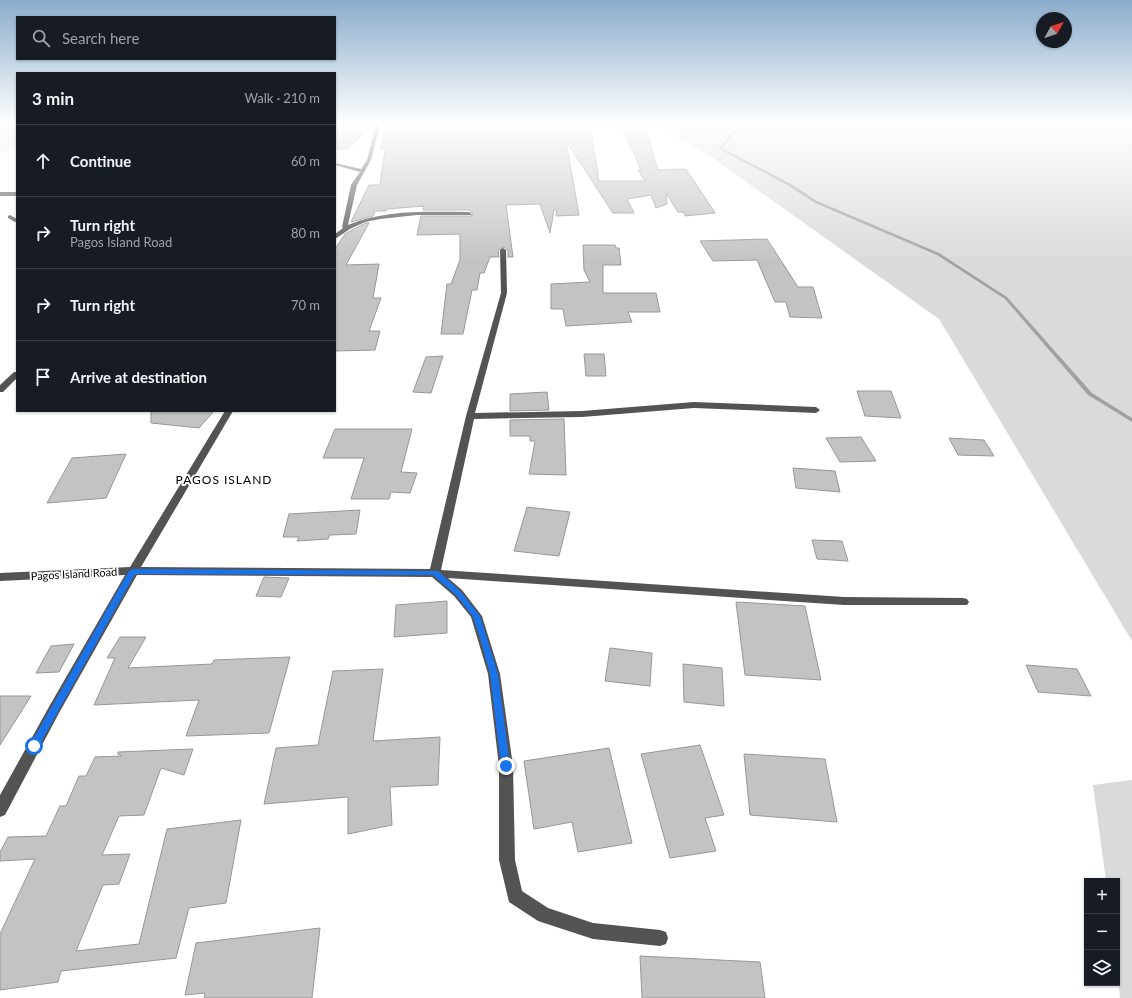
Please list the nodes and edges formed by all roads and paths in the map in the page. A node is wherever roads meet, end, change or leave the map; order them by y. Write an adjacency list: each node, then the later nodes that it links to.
1 (363, 171): 7 (street)
2 (0, 194): 3 (street)
3 (16, 194)
4 (469, 214): 7 (street)
5 (10, 217): 6 (street)
6 (16, 220)
7 (345, 227): 8 (street)
8 (336, 236)
9 (503, 250): 14 (street)
10 (16, 375): 11 (street)
11 (0, 390)
12 (816, 410): 14 (street)
13 (228, 412): 15 (street)
14 (470, 416): 16 (street)
15 (133, 571): 16 (street, Pagos Island Road); 17 (street, Pagos Island Road); 19 (street)
16 (435, 572): 18 (street, Pagos Island Road); 20 (street)
17 (0, 577)
18 (964, 602)
19 (0, 810)
20 (660, 938)

